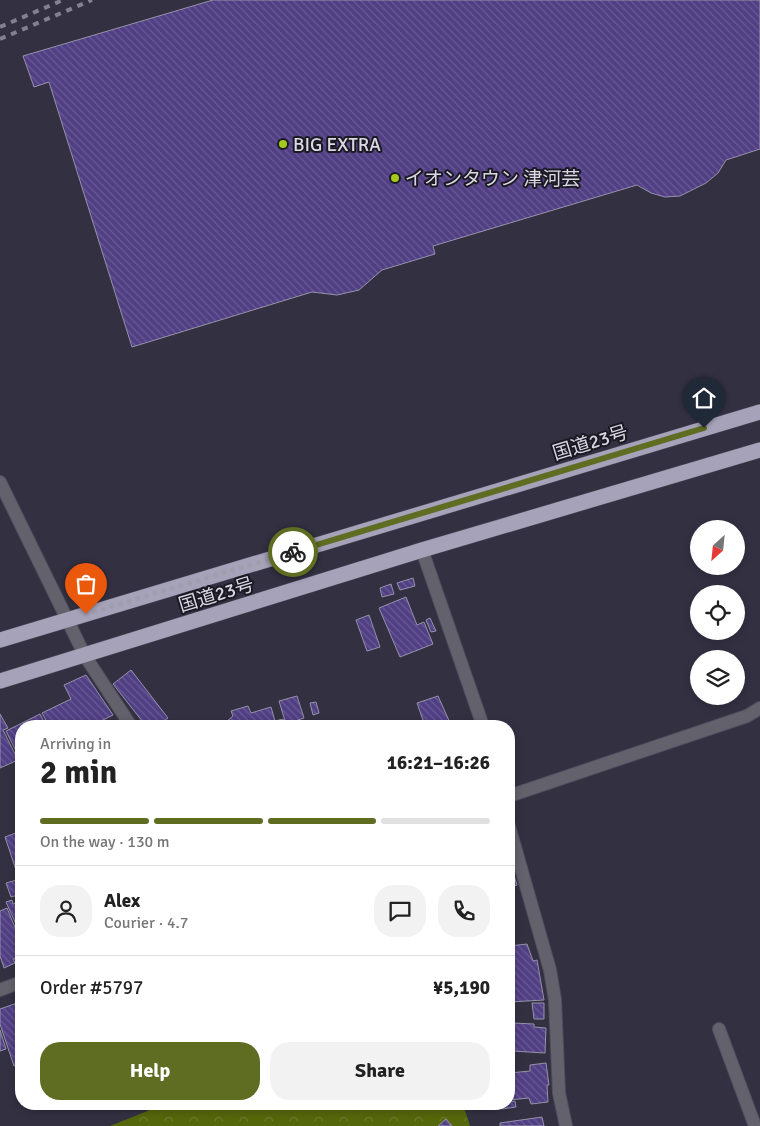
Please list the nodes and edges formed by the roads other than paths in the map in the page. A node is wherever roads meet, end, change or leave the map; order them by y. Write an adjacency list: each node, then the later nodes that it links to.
1 (760, 412): 5 (highway, 国道23号)
2 (760, 450): 4 (highway, 国道23号)
3 (0, 482): 5 (street)
4 (422, 550): 7 (highway, 国道23号); 11 (street)
5 (67, 620): 6 (highway, 国道23号); 7 (street)
6 (0, 640)
7 (85, 656): 8 (highway, 国道23号); 10 (street)
8 (0, 681)
9 (760, 708): 12 (street)
10 (127, 720)
11 (481, 720)
12 (515, 794)
13 (515, 847): 17 (street)
14 (15, 984): 15 (street)
15 (0, 990)
16 (719, 1029): 18 (street)
17 (566, 1126)
18 (755, 1126)

